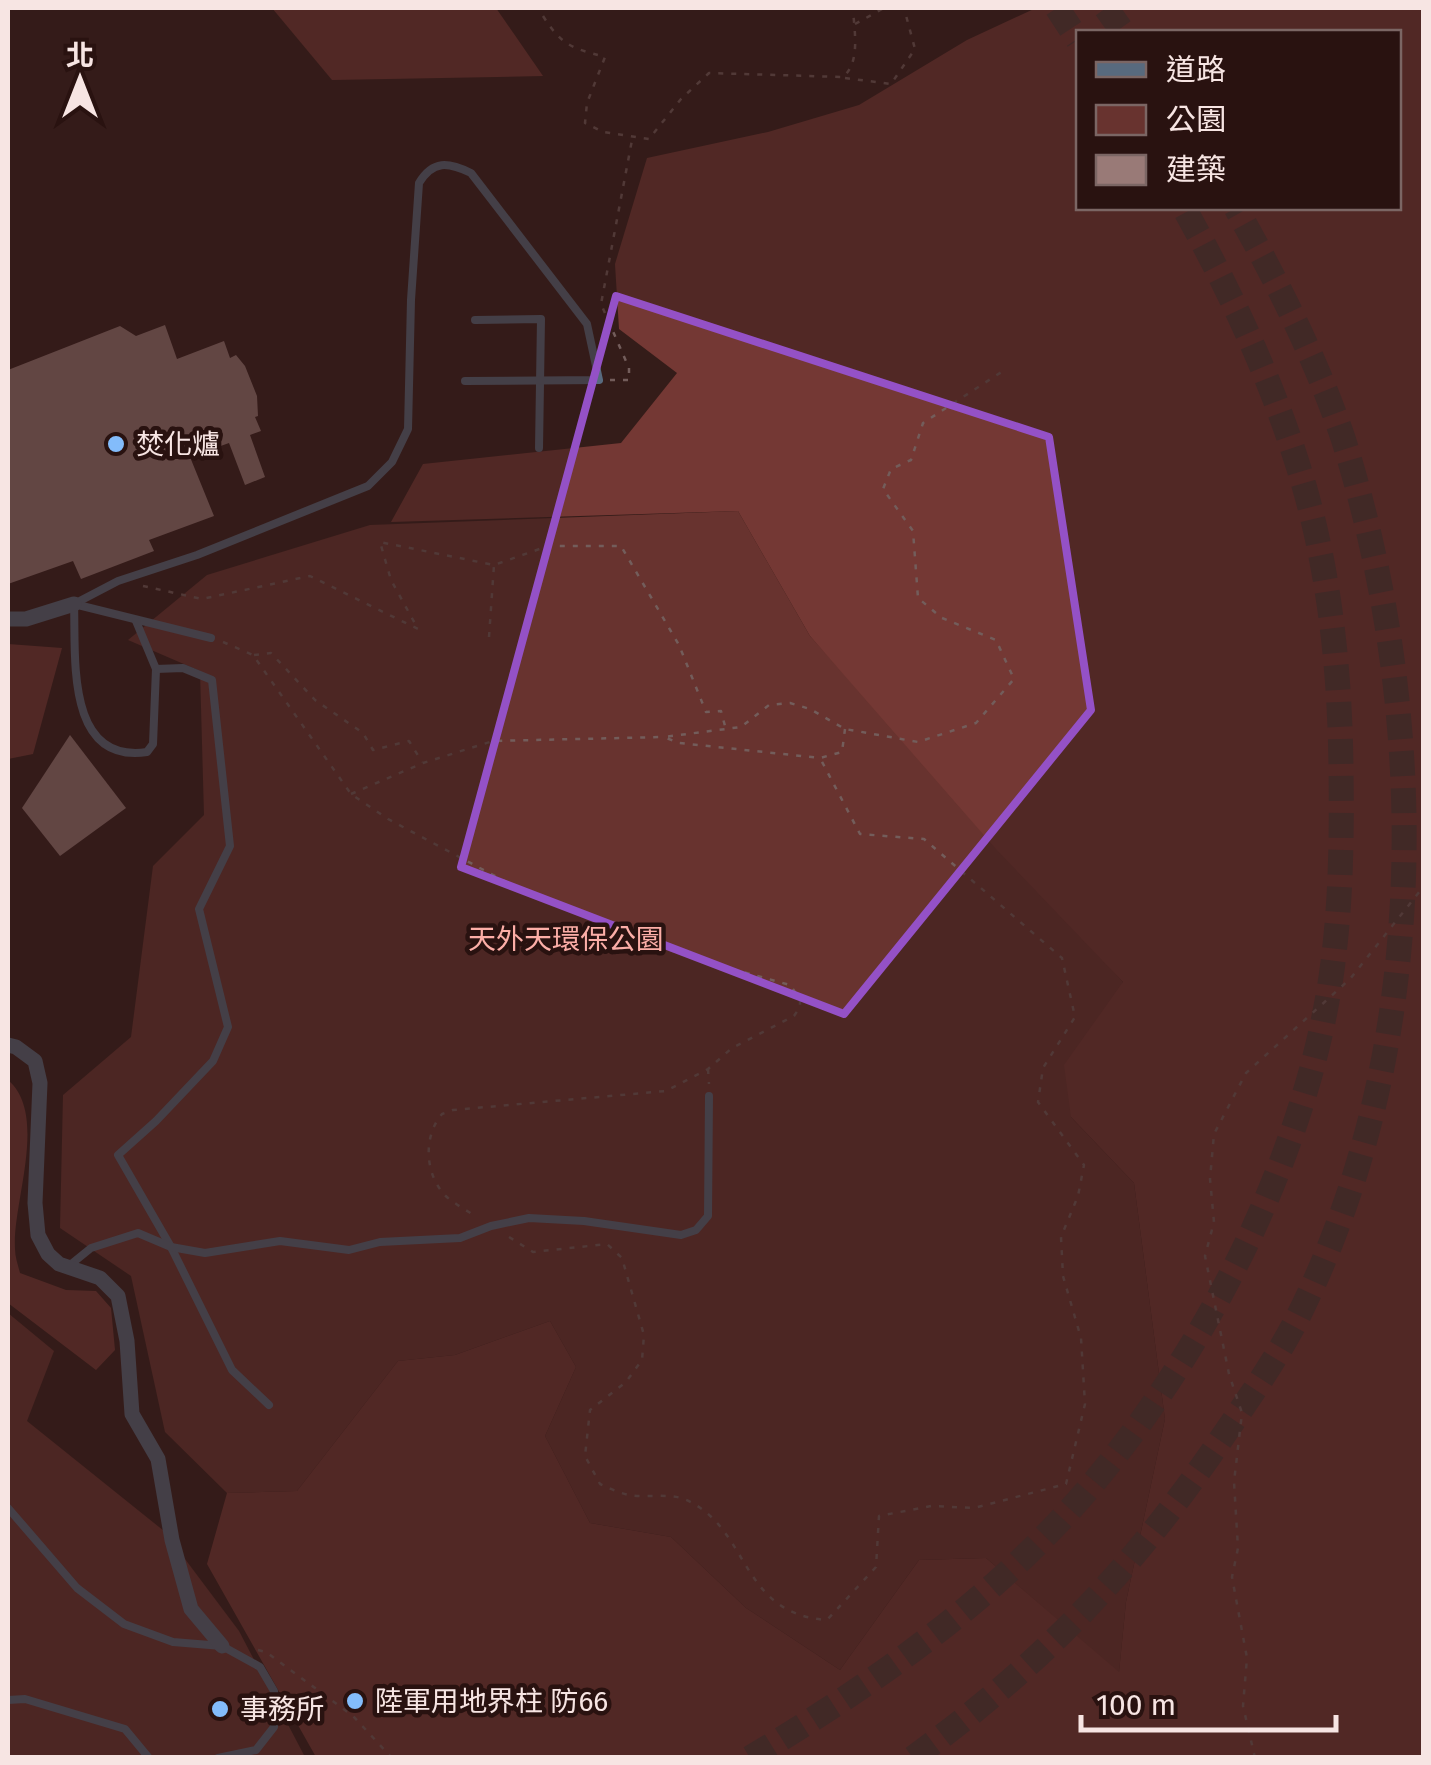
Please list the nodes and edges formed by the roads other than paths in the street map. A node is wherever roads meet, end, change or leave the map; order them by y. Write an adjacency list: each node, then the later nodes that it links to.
1 (475, 320): 2 (lane)
2 (540, 380): 3 (lane); 4 (lane); 5 (lane)
3 (465, 381)
4 (539, 448)
5 (74, 604): 6 (street); 7 (lane); 9 (lane)
6 (8, 619)
7 (136, 620): 8 (lane); 9 (lane)
8 (211, 638)
9 (156, 670): 12 (lane)
10 (8, 1045): 13 (street)
11 (709, 1096): 12 (lane)
12 (171, 1247): 13 (lane); 14 (lane)
13 (67, 1268): 16 (street)
14 (269, 1404)
15 (8, 1508): 16 (lane)
16 (222, 1646): 19 (lane)
17 (8, 1700): 18 (lane)
18 (149, 1758)
19 (218, 1758)

